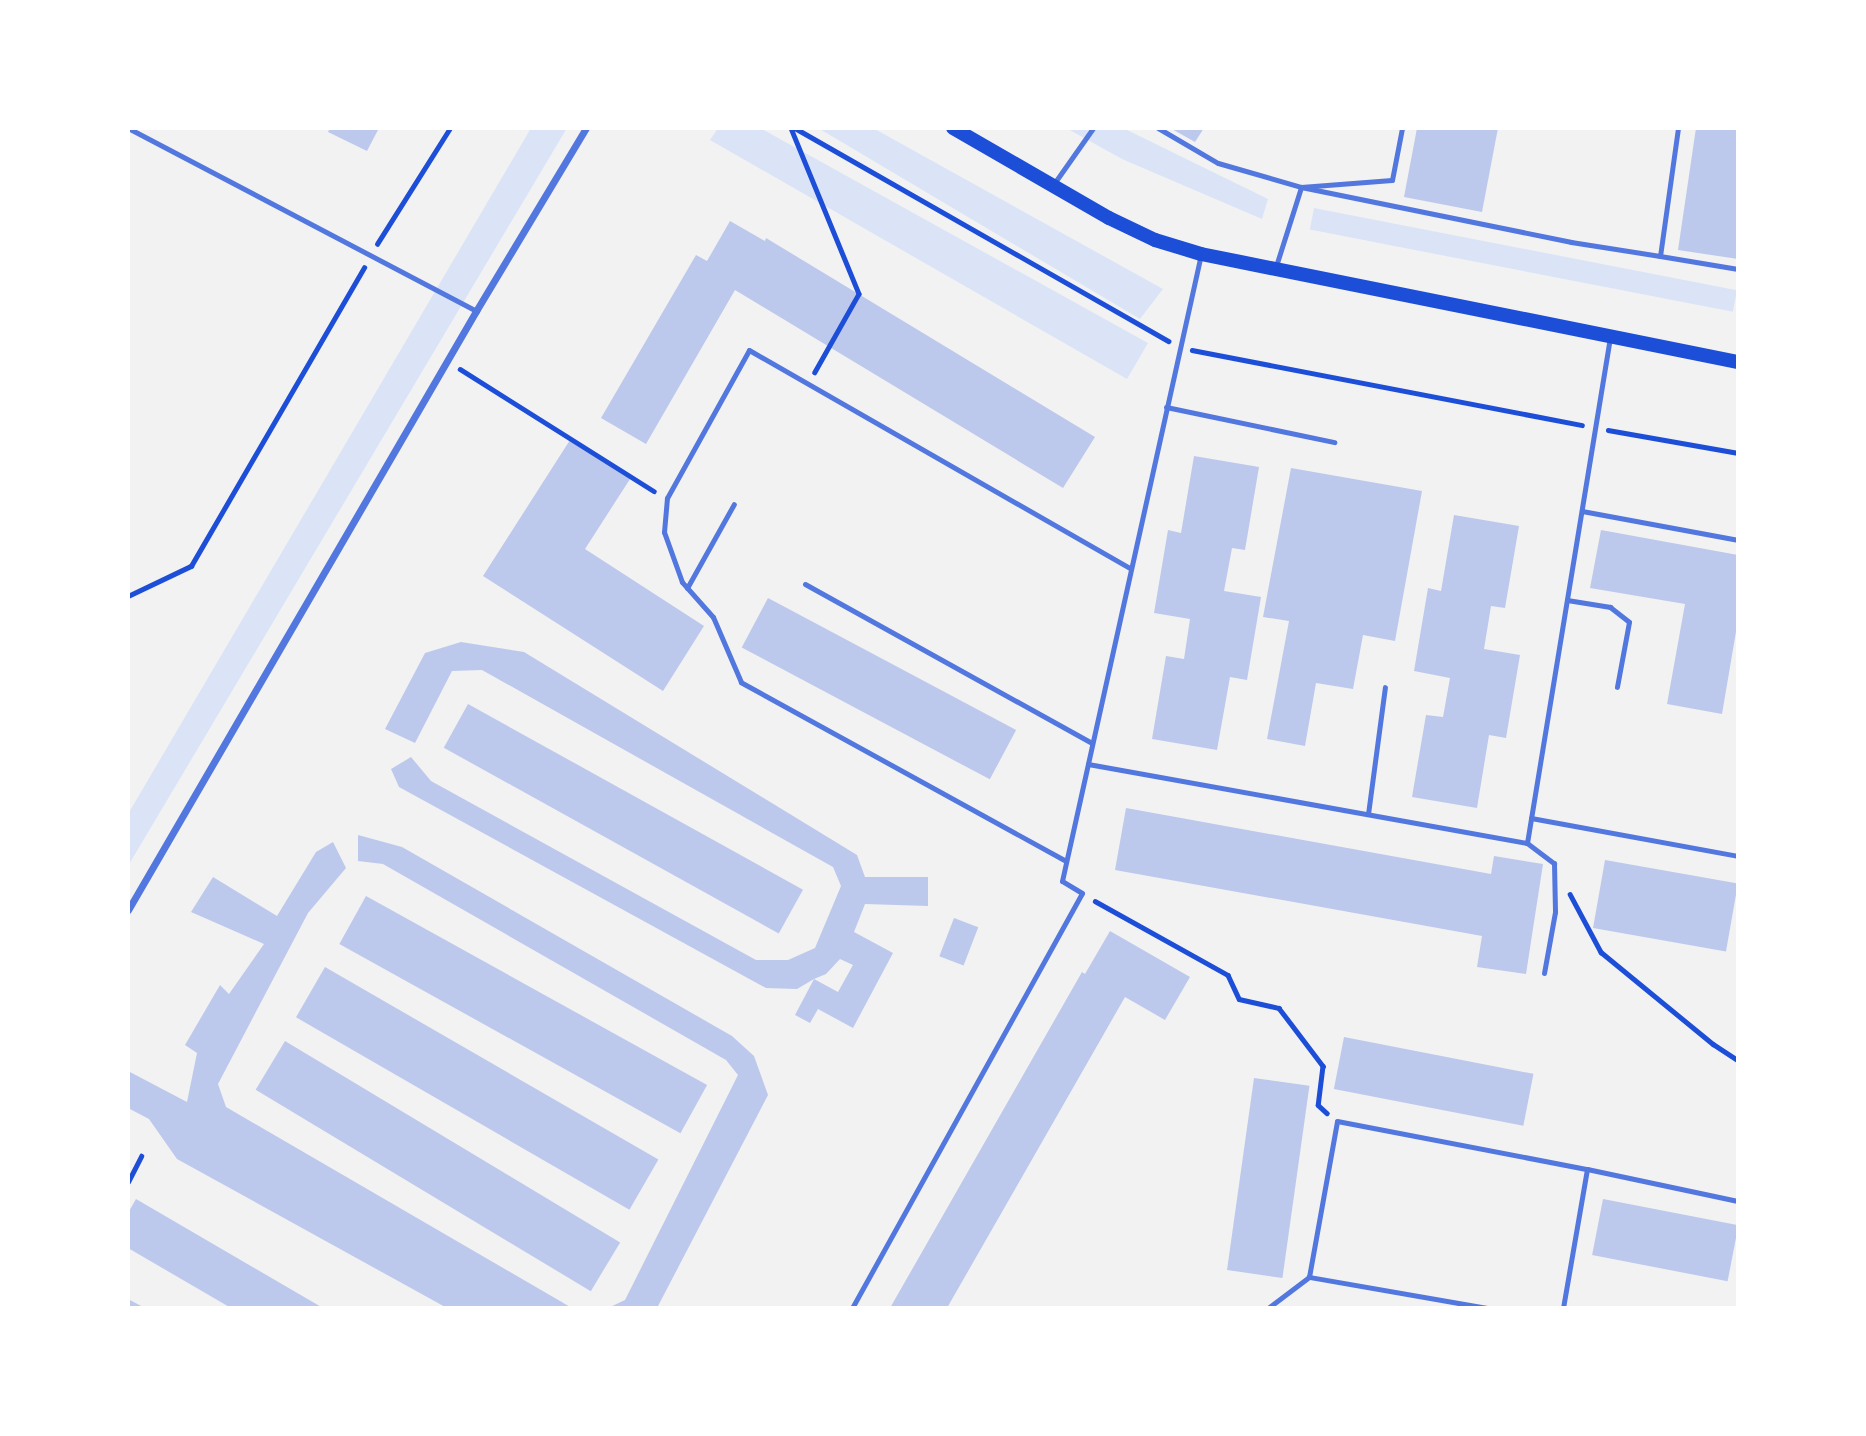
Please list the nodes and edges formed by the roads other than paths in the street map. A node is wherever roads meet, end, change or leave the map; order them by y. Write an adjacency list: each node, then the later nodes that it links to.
1 (128, 128): 14 (lane)
2 (586, 128): 14 (street)
3 (953, 128): 8 (main road)
4 (1093, 128): 8 (lane)
5 (1158, 128): 9 (lane)
6 (1402, 128): 9 (lane)
7 (1678, 128): 11 (lane)
8 (1052, 186): 10 (main road)
9 (1301, 187): 11 (lane); 12 (lane)
10 (1201, 254): 12 (main road); 17 (lane)
11 (1660, 256): 13 (lane)
12 (1276, 269): 15 (main road)
13 (1738, 269)
14 (476, 311): 35 (street)
15 (1611, 337): 16 (main road); 20 (lane)
16 (1738, 362)
17 (1166, 407): 18 (lane); 22 (lane)
18 (1334, 442)
19 (734, 504): 24 (lane)
20 (1581, 511): 21 (lane); 25 (lane)
21 (1738, 540)
22 (1131, 569): 24 (lane); 28 (lane)
23 (805, 584): 28 (lane)
24 (687, 587): 34 (lane)
25 (1567, 600): 27 (lane); 31 (lane)
26 (1385, 687): 30 (lane)
27 (1617, 687)
28 (1092, 743): 29 (lane)
29 (1088, 764): 30 (lane); 34 (lane)
30 (1367, 814): 32 (lane)
31 (1531, 818): 32 (lane); 33 (lane)
32 (1527, 843): 36 (lane)
33 (1738, 856)
34 (1066, 860): 40 (lane)
35 (128, 910)
36 (1545, 973)
37 (1587, 1169): 38 (lane); 39 (lane); 43 (lane)
38 (1738, 1200)
39 (1309, 1277): 41 (lane); 42 (lane)
40 (852, 1308)
41 (1269, 1308)
42 (1487, 1308)
43 (1563, 1308)

